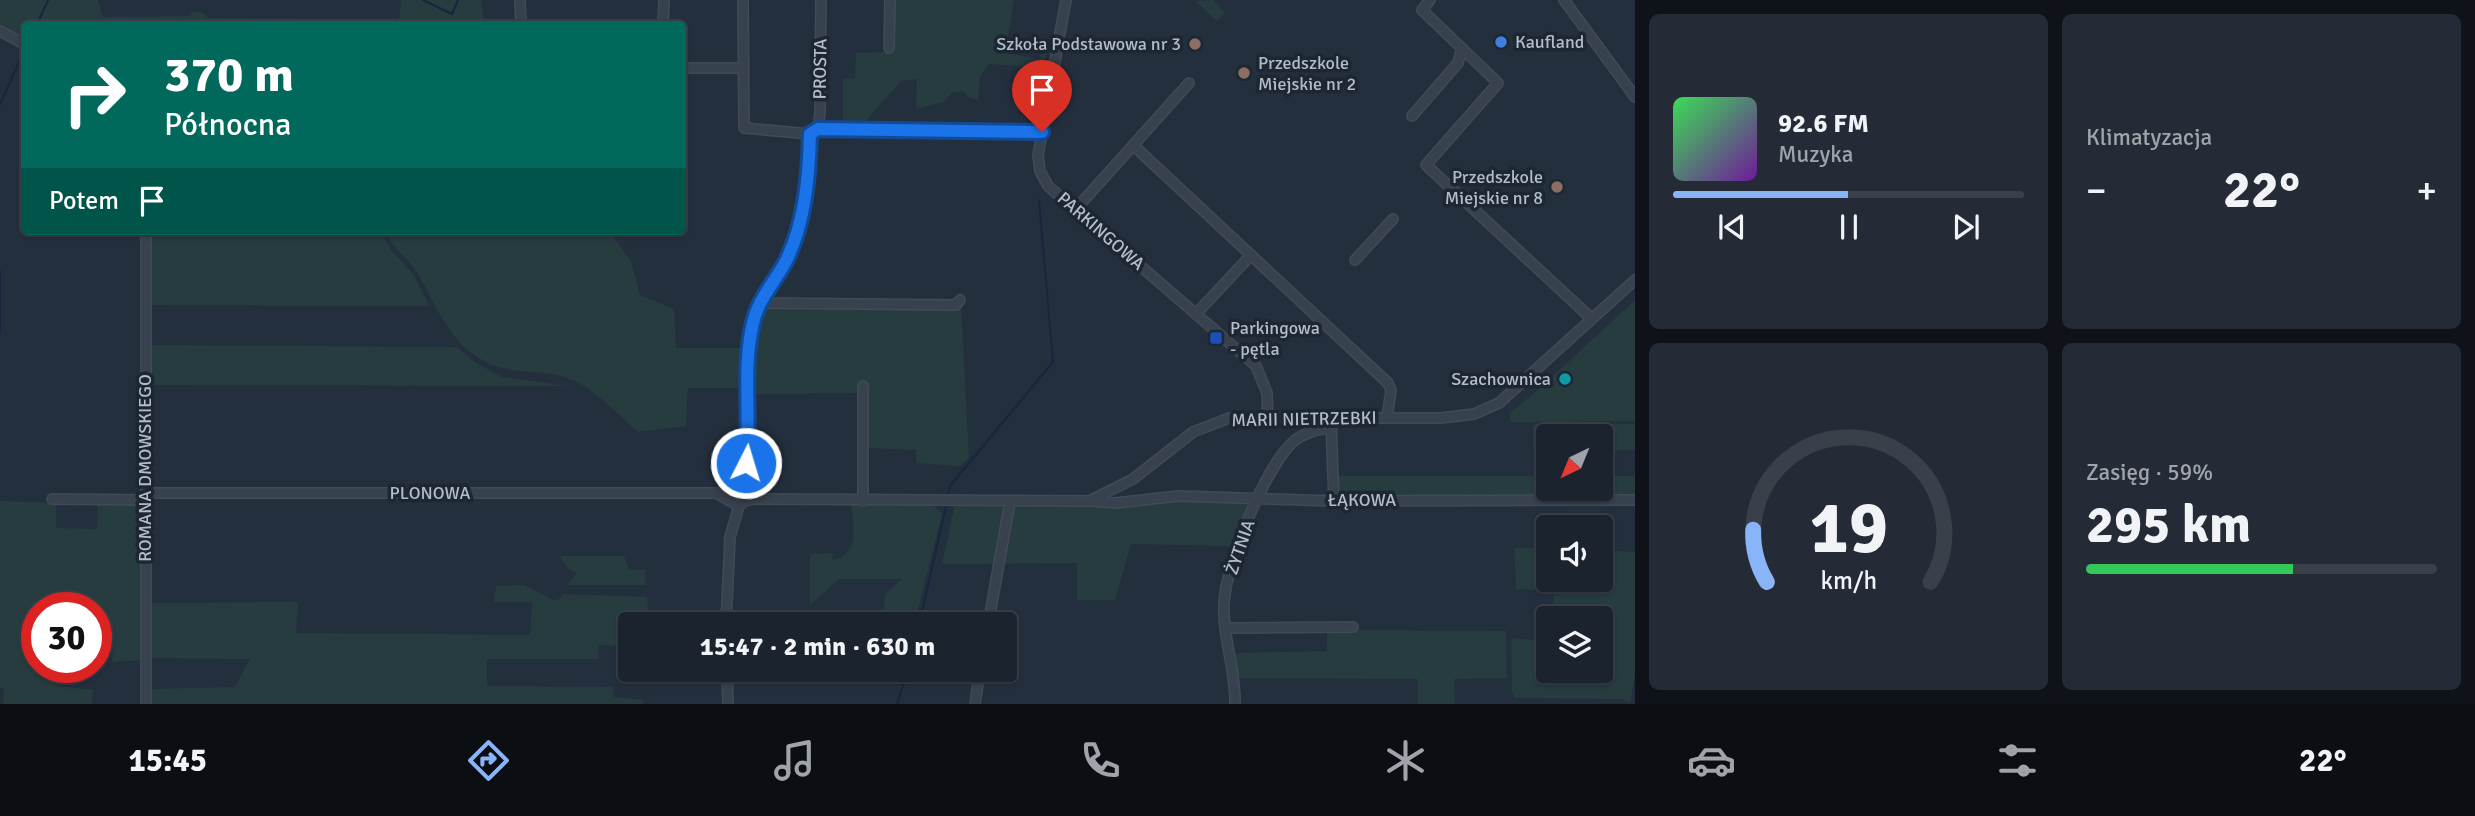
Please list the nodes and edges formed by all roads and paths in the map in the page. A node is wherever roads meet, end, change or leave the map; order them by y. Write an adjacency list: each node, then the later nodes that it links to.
1 (520, 0): 9 (street)
2 (664, 0): 10 (street)
3 (743, 0): 16 (street)
4 (821, 0): 20 (street, PROSTA)
5 (890, 0): 13 (street)
6 (1066, 0): 21 (street, PARKINGOWA)
7 (1430, 0): 14 (street)
8 (1564, 0): 18 (street)
9 (521, 21)
10 (663, 21)
11 (0, 31): 12 (street)
12 (21, 42)
13 (889, 48)
14 (1462, 48): 19 (street); 32 (street)
15 (686, 68): 16 (street)
16 (743, 68): 20 (street)
17 (1189, 83): 22 (street)
18 (1635, 96)
19 (1412, 116)
20 (814, 132): 21 (street); 30 (street, PROSTA)
21 (1042, 132): 23 (street, PARKINGOWA)
22 (1133, 145): 23 (street); 26 (street)
23 (1075, 210): 31 (street, PARKINGOWA)
24 (1393, 219): 27 (street)
25 (146, 235): 37 (street, ROMANA DMOWSKIEGO)
26 (1251, 255): 31 (street); 34 (street)
27 (1355, 260)
28 (1635, 280): 32 (street, MARII NIETRZEBKI)
29 (960, 300): 30 (street)
30 (760, 303): 45 (street, PROSTA)
31 (1196, 314): 35 (street, PARKINGOWA)
32 (1592, 319): 34 (street, MARII NIETRZEBKI)
33 (863, 386): 41 (street)
34 (1387, 418): 36 (street, MARII NIETRZEBKI)
35 (1268, 419): 36 (street, MARII NIETRZEBKI); 42 (street, MARII NIETRZEBKI)
36 (1331, 423): 39 (street, ŻYTNIA); 43 (street)
37 (145, 497): 38 (street, PLONOWA); 45 (street, PLONOWA); 52 (street, ROMANA DMOWSKIEGO)
38 (52, 499)
39 (1256, 500): 42 (street, ŁĄKOWA); 43 (street, ŁĄKOWA); 49 (street, ŻYTNIA)
40 (1635, 500): 43 (street, ŁĄKOWA)
41 (863, 501): 44 (street, MARII NIETRZEBKI); 45 (street, MARII NIETRZEBKI)
42 (1089, 501): 44 (street, MARII NIETRZEBKI)
43 (1334, 501)
44 (1010, 502): 47 (street)
45 (742, 503): 46 (street, PROSTA)
46 (727, 612)
47 (990, 612)
48 (1353, 627): 49 (street)
49 (1225, 628): 55 (street, ŻYTNIA)
50 (727, 682): 53 (street)
51 (978, 682): 54 (street)
52 (146, 704)
53 (728, 704)
54 (975, 704)
55 (1235, 704)

